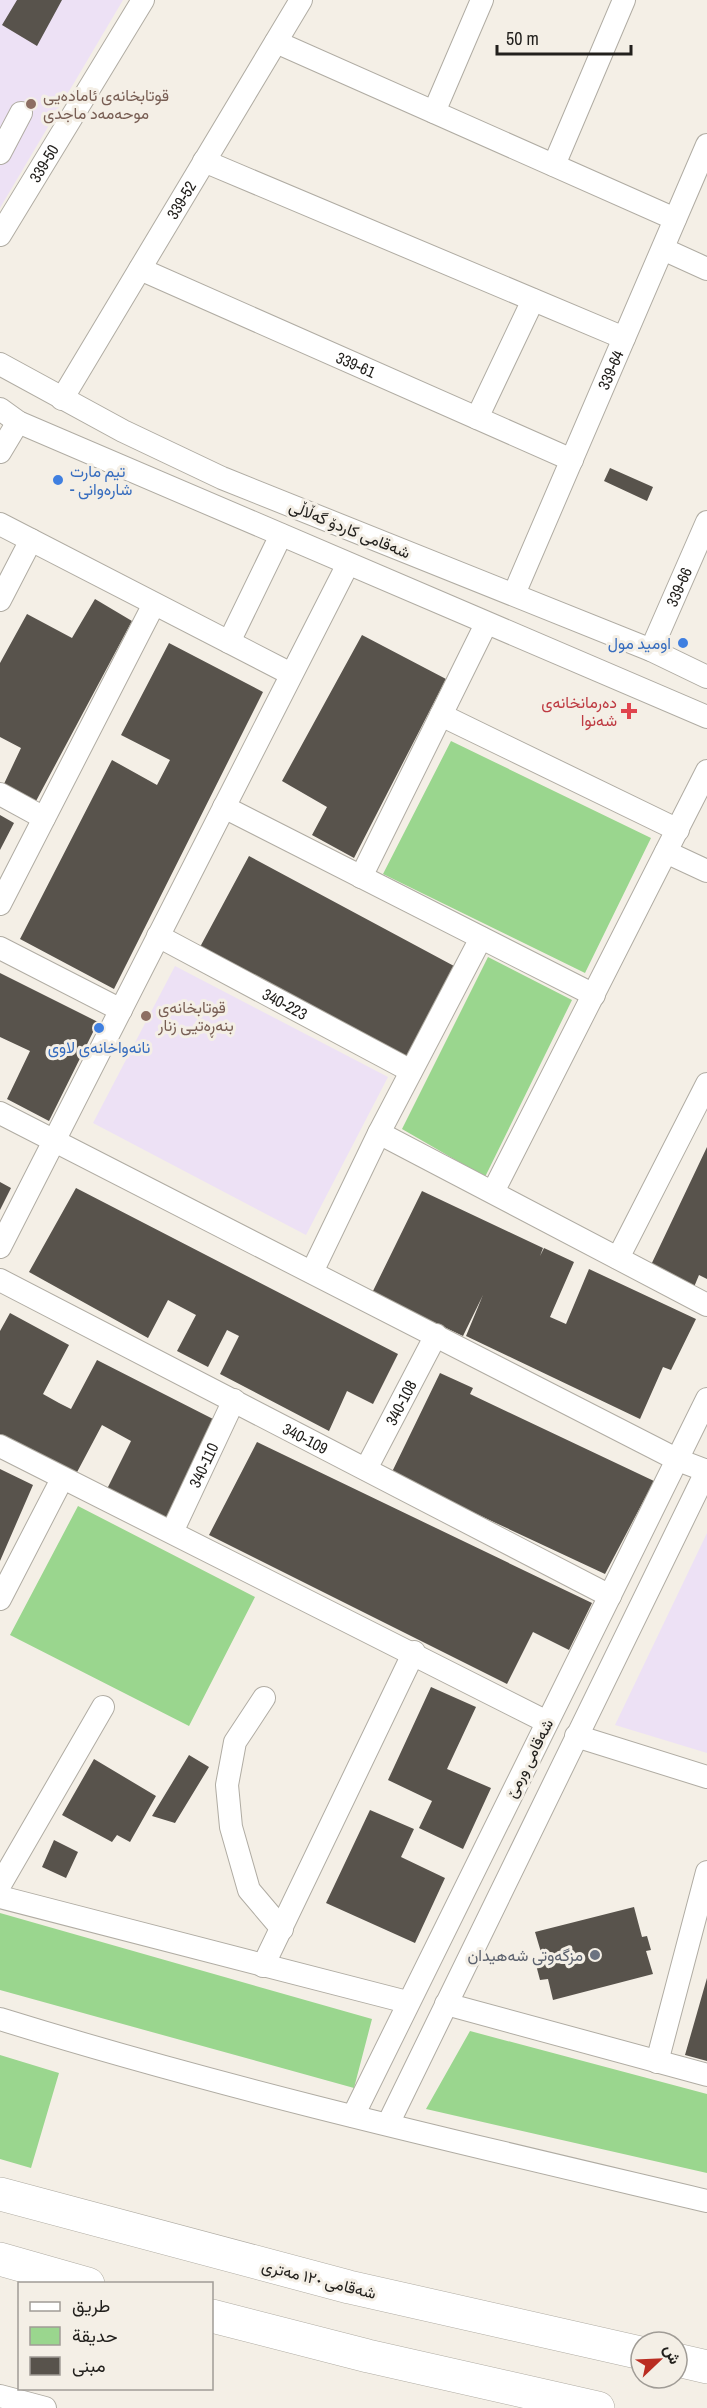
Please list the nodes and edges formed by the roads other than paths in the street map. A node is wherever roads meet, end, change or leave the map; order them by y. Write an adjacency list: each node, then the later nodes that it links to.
1 (143, 0): 13 (street, 339-50)
2 (301, 0): 5 (street, 339-52)
3 (482, 0): 7 (street)
4 (624, 0): 11 (street)
5 (276, 42): 7 (street); 10 (street, 339-52)
6 (21, 112): 9 (street)
7 (434, 112): 11 (street)
8 (707, 146): 12 (street, 339-64)
9 (0, 153)
10 (204, 161): 15 (street, 339-52); 17 (street)
11 (554, 165): 12 (street)
12 (675, 219): 14 (street, 339-64)
13 (0, 235)
14 (663, 249): 16 (street); 18 (street, 339-64)
15 (140, 269): 20 (street, 339-52); 22 (street, 339-61)
16 (707, 269)
17 (533, 300): 18 (street); 22 (street)
18 (624, 338): 24 (street, 339-64)
19 (0, 364): 20 (street, شەقامی کاردۆ گەڵاڵی)
20 (62, 399): 30 (street, شەقامی کاردۆ گەڵاڵی)
21 (9, 415): 23 (street); 27 (street, شەقامی کاردۆ گەڵاڵی)
22 (477, 418): 24 (street, 339-61)
23 (0, 452)
24 (572, 460): 30 (street, 339-64)
25 (0, 525): 28 (street)
26 (706, 528): 35 (street, 339-66)
27 (281, 535): 29 (street, شەقامی کاردۆ گەڵاڵی); 34 (street)
28 (31, 540): 31 (street); 32 (street)
29 (348, 564): 33 (street, شەقامی کاردۆ گەڵاڵی); 36 (street)
30 (514, 594): 35 (street, شەقامی کاردۆ گەڵاڵی)
31 (0, 600)
32 (154, 604): 34 (street); 43 (street)
33 (486, 624): 38 (street); 39 (street, شەقامی کاردۆ گەڵاڵی)
34 (230, 642): 36 (street)
35 (651, 650): 37 (street, شەقامی کاردۆ گەڵاڵی)
36 (291, 674): 42 (street)
37 (707, 677)
38 (441, 716): 44 (street); 47 (street)
39 (707, 717)
40 (707, 771): 44 (street)
41 (0, 794): 43 (street)
42 (224, 807): 47 (street); 49 (street)
43 (44, 818): 48 (street)
44 (678, 830): 45 (street)
45 (666, 852): 46 (street); 52 (street)
46 (707, 871)
47 (361, 877): 50 (street)
48 (0, 904)
49 (158, 936): 53 (street); 54 (street, 340-223)
50 (481, 938): 52 (street); 54 (street)
51 (0, 948): 53 (street)
52 (594, 995): 59 (street)
53 (121, 1010): 58 (street)
54 (411, 1071): 57 (street)
55 (707, 1084): 61 (street)
56 (0, 1113): 58 (street)
57 (379, 1133): 59 (street); 62 (street)
58 (54, 1140): 60 (street); 62 (street)
59 (493, 1192): 61 (street)
60 (0, 1247)
61 (618, 1258): 64 (street)
62 (312, 1272): 65 (street)
63 (0, 1280): 67 (street, 340-109)
64 (707, 1305)
65 (436, 1335): 69 (street); 70 (street, 340-108)
66 (707, 1399): 69 (street, شەقامی ورمێ)
67 (234, 1401): 70 (street, 340-109); 73 (street, 340-110)
68 (0, 1446): 72 (street)
69 (678, 1460): 71 (street); 74 (street, شەقامی ورمێ)
70 (366, 1469): 74 (street, 340-109)
71 (707, 1471): 80 (street, شەقامی ورمێ)
72 (62, 1479): 73 (street); 75 (street)
73 (171, 1532): 76 (street)
74 (610, 1596): 79 (street, شەقامی ورمێ)
75 (0, 1599)
76 (414, 1652): 79 (street); 87 (street)
77 (264, 1698): 87 (street)
78 (103, 1707): 82 (street)
79 (547, 1722): 89 (street, شەقامی ورمێ)
80 (576, 1736): 81 (street); 90 (street, شەقامی ورمێ)
81 (707, 1777)
82 (11, 1844): 84 (street)
83 (707, 1872): 86 (street)
84 (0, 1885)
85 (0, 1897): 88 (street)
86 (701, 1917): 92 (street)
87 (282, 1929): 88 (street)
88 (263, 1966): 89 (street)
89 (407, 2002): 94 (street, شەقامی ورمێ)
90 (446, 2004): 92 (street); 95 (street, شەقامی ورمێ)
91 (0, 2019): 94 (street)
92 (657, 2061): 93 (street)
93 (707, 2074)
94 (353, 2116): 95 (street)
95 (388, 2124): 98 (street)
96 (0, 2178): 99 (highway)
97 (0, 2194): 99 (highway, شەقامی ١٢٠ مەتری)
98 (707, 2201)
99 (108, 2224): 103 (highway, شەقامی ١٢٠ مەتری)
100 (0, 2259): 101 (highway)
101 (84, 2282)
102 (213, 2316): 108 (highway)
103 (629, 2350)
104 (689, 2363): 105 (highway)
105 (707, 2367)
106 (0, 2396): 107 (street)
107 (45, 2408)
108 (598, 2408)

